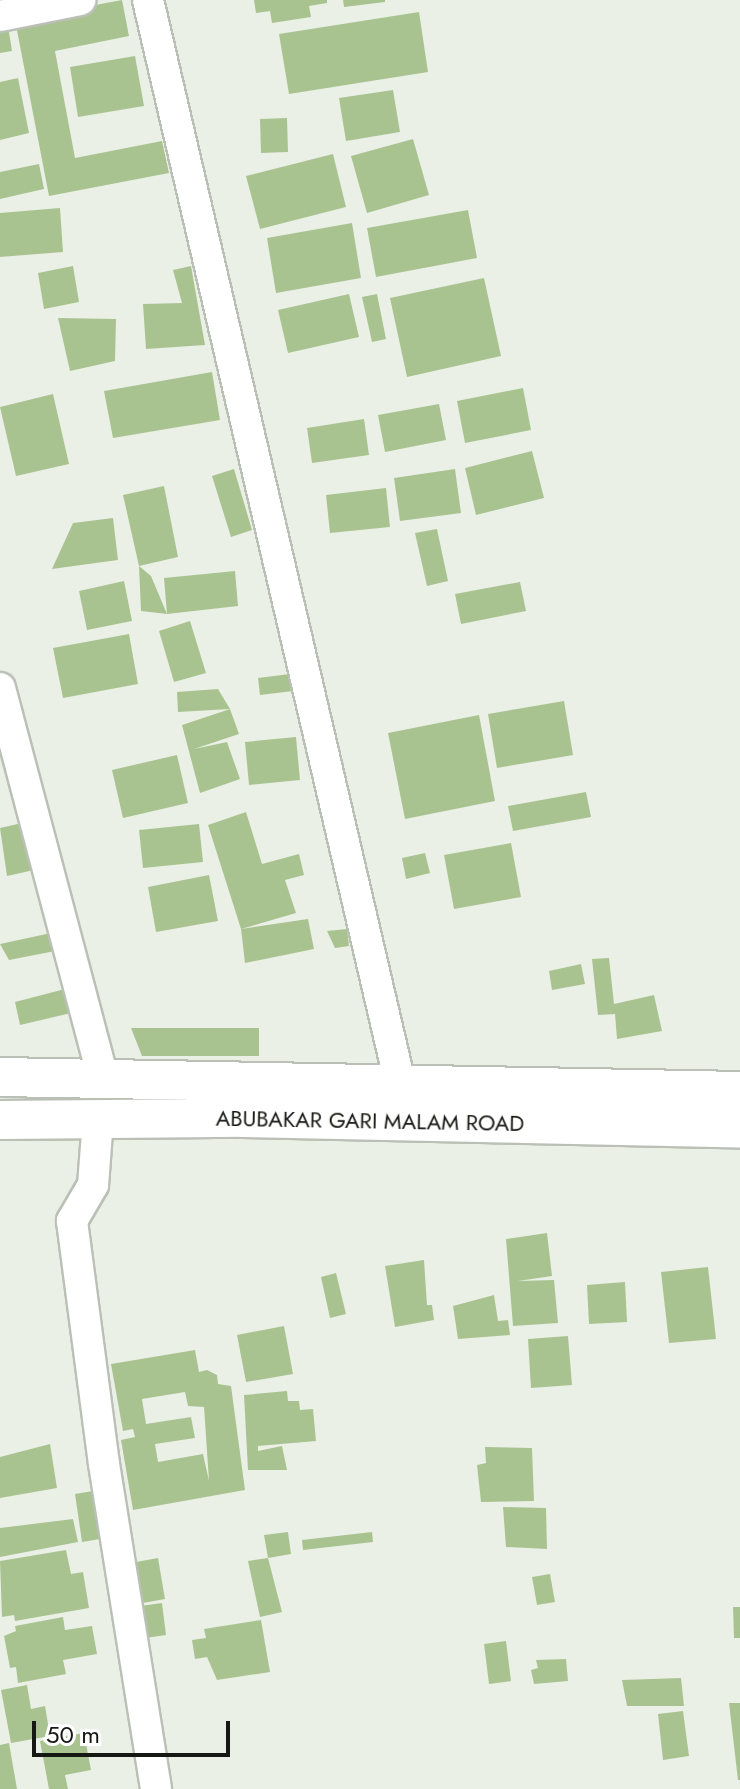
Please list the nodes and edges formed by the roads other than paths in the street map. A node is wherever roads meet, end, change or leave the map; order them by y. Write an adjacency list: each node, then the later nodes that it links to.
1 (80, 0): 3 (street)
2 (148, 0): 7 (street)
3 (0, 16)
4 (0, 688): 6 (street)
5 (0, 1077): 6 (street)
6 (103, 1077): 7 (street)
7 (400, 1083): 8 (street)
8 (740, 1091)
9 (98, 1119): 10 (street, ABUBAKAR GARI MALAM ROAD); 11 (street, ABUBAKAR GARI MALAM ROAD); 12 (street)
10 (0, 1120)
11 (740, 1128)
12 (156, 1789)

